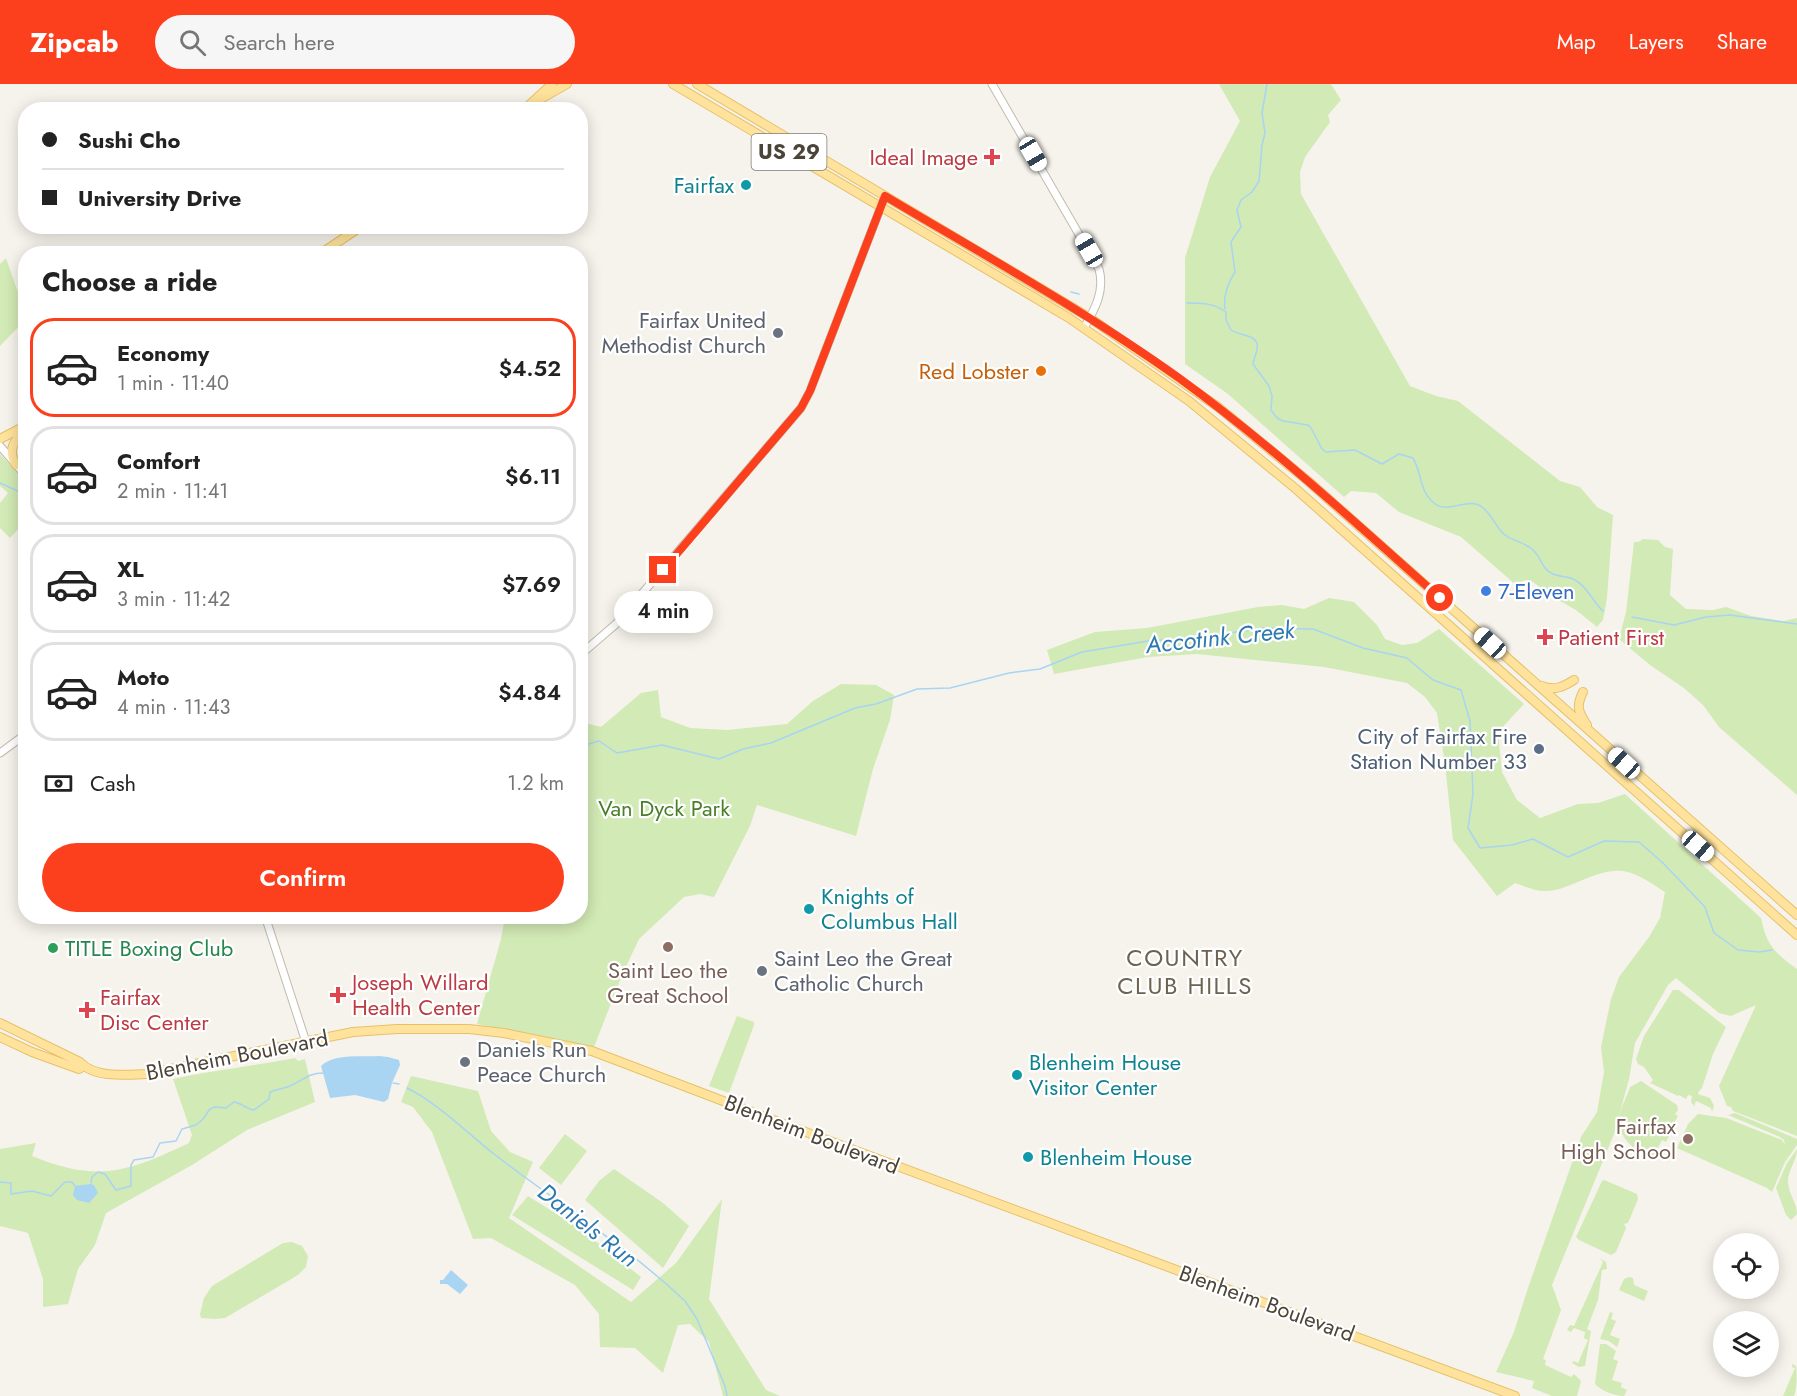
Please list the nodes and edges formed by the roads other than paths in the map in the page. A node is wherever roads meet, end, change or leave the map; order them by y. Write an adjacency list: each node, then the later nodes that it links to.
1 (552, 84): 6 (main road)
2 (567, 84): 7 (main road)
3 (674, 84): 9 (main road, US 29)
4 (697, 84): 8 (main road, US 29)
5 (992, 84): 12 (street)
6 (532, 102)
7 (536, 102)
8 (885, 196): 9 (street); 12 (main road, US 29)
9 (881, 206): 13 (main road, US 29); 19 (street)
10 (350, 234): 11 (main road)
11 (332, 246)
12 (1090, 318): 13 (street); 21 (main road, US 29)
13 (1084, 328): 28 (main road, US 29)
14 (18, 431): 16 (main road)
15 (18, 438): 18 (main road)
16 (0, 439)
17 (0, 446): 18 (street)
18 (16, 465)
19 (588, 648)
20 (1574, 680): 21 (main road)
21 (1535, 683): 24 (main road, US 29)
22 (1583, 692): 24 (main road)
23 (18, 740): 25 (street)
24 (1598, 740): 26 (main road, US 29)
25 (0, 753)
26 (1797, 915)
27 (269, 924): 31 (street)
28 (1797, 935)
29 (0, 1023): 32 (main road, Blenheim Boulevard)
30 (0, 1037): 32 (main road, Blenheim Boulevard)
31 (306, 1042): 32 (main road, Blenheim Boulevard); 33 (main road, Blenheim Boulevard)
32 (84, 1066)
33 (1515, 1396)

